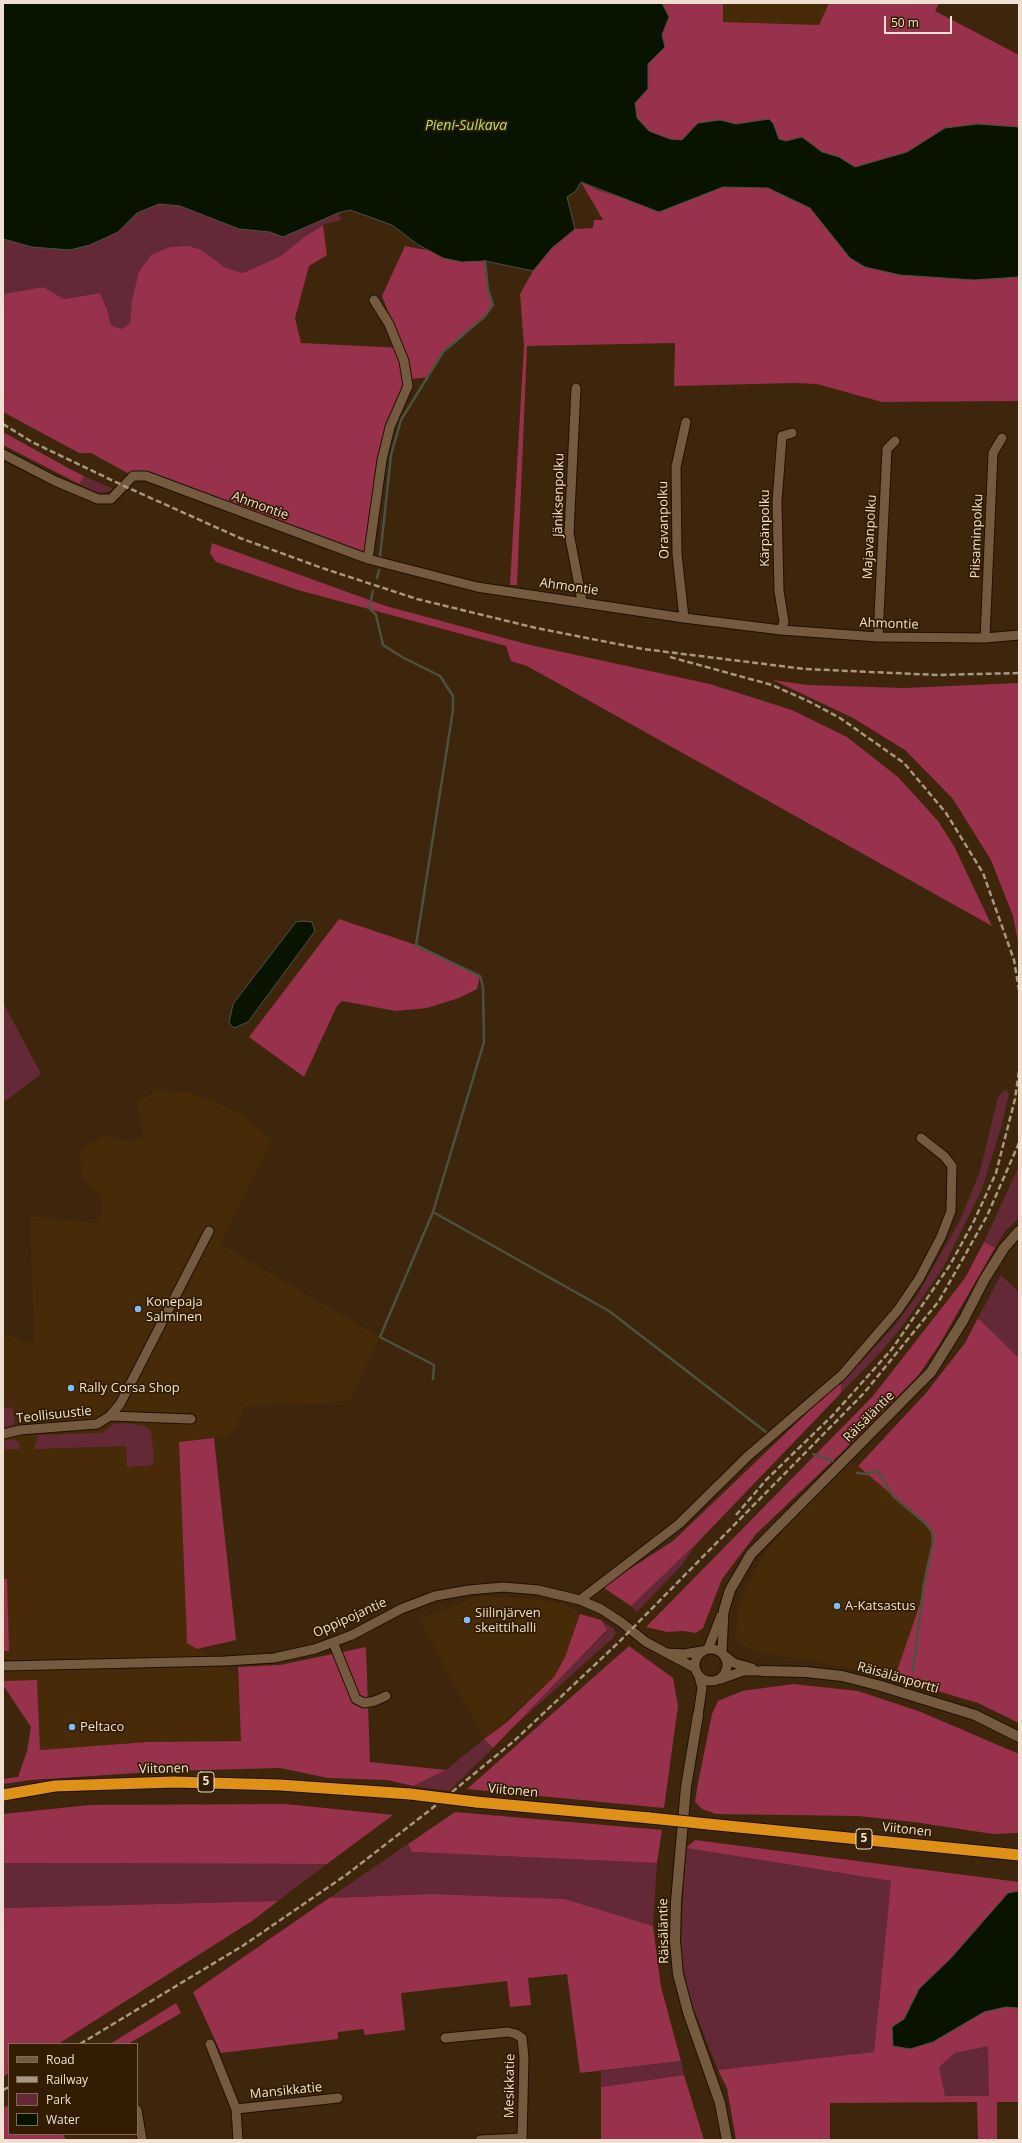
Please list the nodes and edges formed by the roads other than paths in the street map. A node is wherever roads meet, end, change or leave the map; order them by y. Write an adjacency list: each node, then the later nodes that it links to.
1 (374, 300): 8 (street)
2 (576, 388): 9 (street, Jäniksenpolku)
3 (686, 422): 10 (street, Oravanpolku)
4 (792, 433): 11 (street, Kärpänpolku)
5 (1002, 438): 14 (street, Piisaminpolku)
6 (895, 441): 13 (street, Majavanpolku)
7 (3, 454): 8 (street, Ahmontie)
8 (368, 559): 9 (street, Ahmontie)
9 (582, 601): 10 (street, Ahmontie)
10 (684, 618): 11 (street, Ahmontie)
11 (781, 630): 13 (street, Ahmontie)
12 (1019, 635): 14 (street, Ahmontie)
13 (878, 637): 14 (street, Ahmontie)
14 (985, 638)
15 (921, 1138): 21 (street)
16 (209, 1231): 18 (street, Teollisuustie)
17 (1019, 1231): 22 (street, Räisäläntie)
18 (110, 1416): 19 (street); 20 (street, Teollisuustie)
19 (191, 1419)
20 (3, 1434)
21 (580, 1600): 23 (street, Oppipojantie); 25 (street, Oppipojantie)
22 (724, 1610): 24 (street); 26 (street)
23 (333, 1642): 27 (street, Oppipojantie); 31 (street)
24 (705, 1650): 25 (street); 26 (street); 29 (street)
25 (664, 1653): 29 (street, Oppipojantie)
26 (723, 1654): 28 (street); 30 (street)
27 (3, 1666)
28 (763, 1671): 30 (street); 33 (street, Räisälänportti)
29 (697, 1672): 30 (street); 32 (street)
30 (717, 1680): 32 (street)
31 (386, 1696)
32 (698, 1715): 45 (street, Räisäläntie)
33 (1019, 1737)
34 (3, 1795): 35 (highway, Viitonen / 5, bridge)
35 (1019, 1855)
36 (446, 2038): 41 (street, Mesikkatie)
37 (210, 2044): 39 (street, Mansikkatie)
38 (338, 2098): 39 (street, Mansikkatie)
39 (236, 2109): 43 (street, Mansikkatie)
40 (138, 2116): 42 (street)
41 (522, 2139): 44 (street)
42 (142, 2140)
43 (238, 2140)
44 (480, 2140)
45 (727, 2140)

